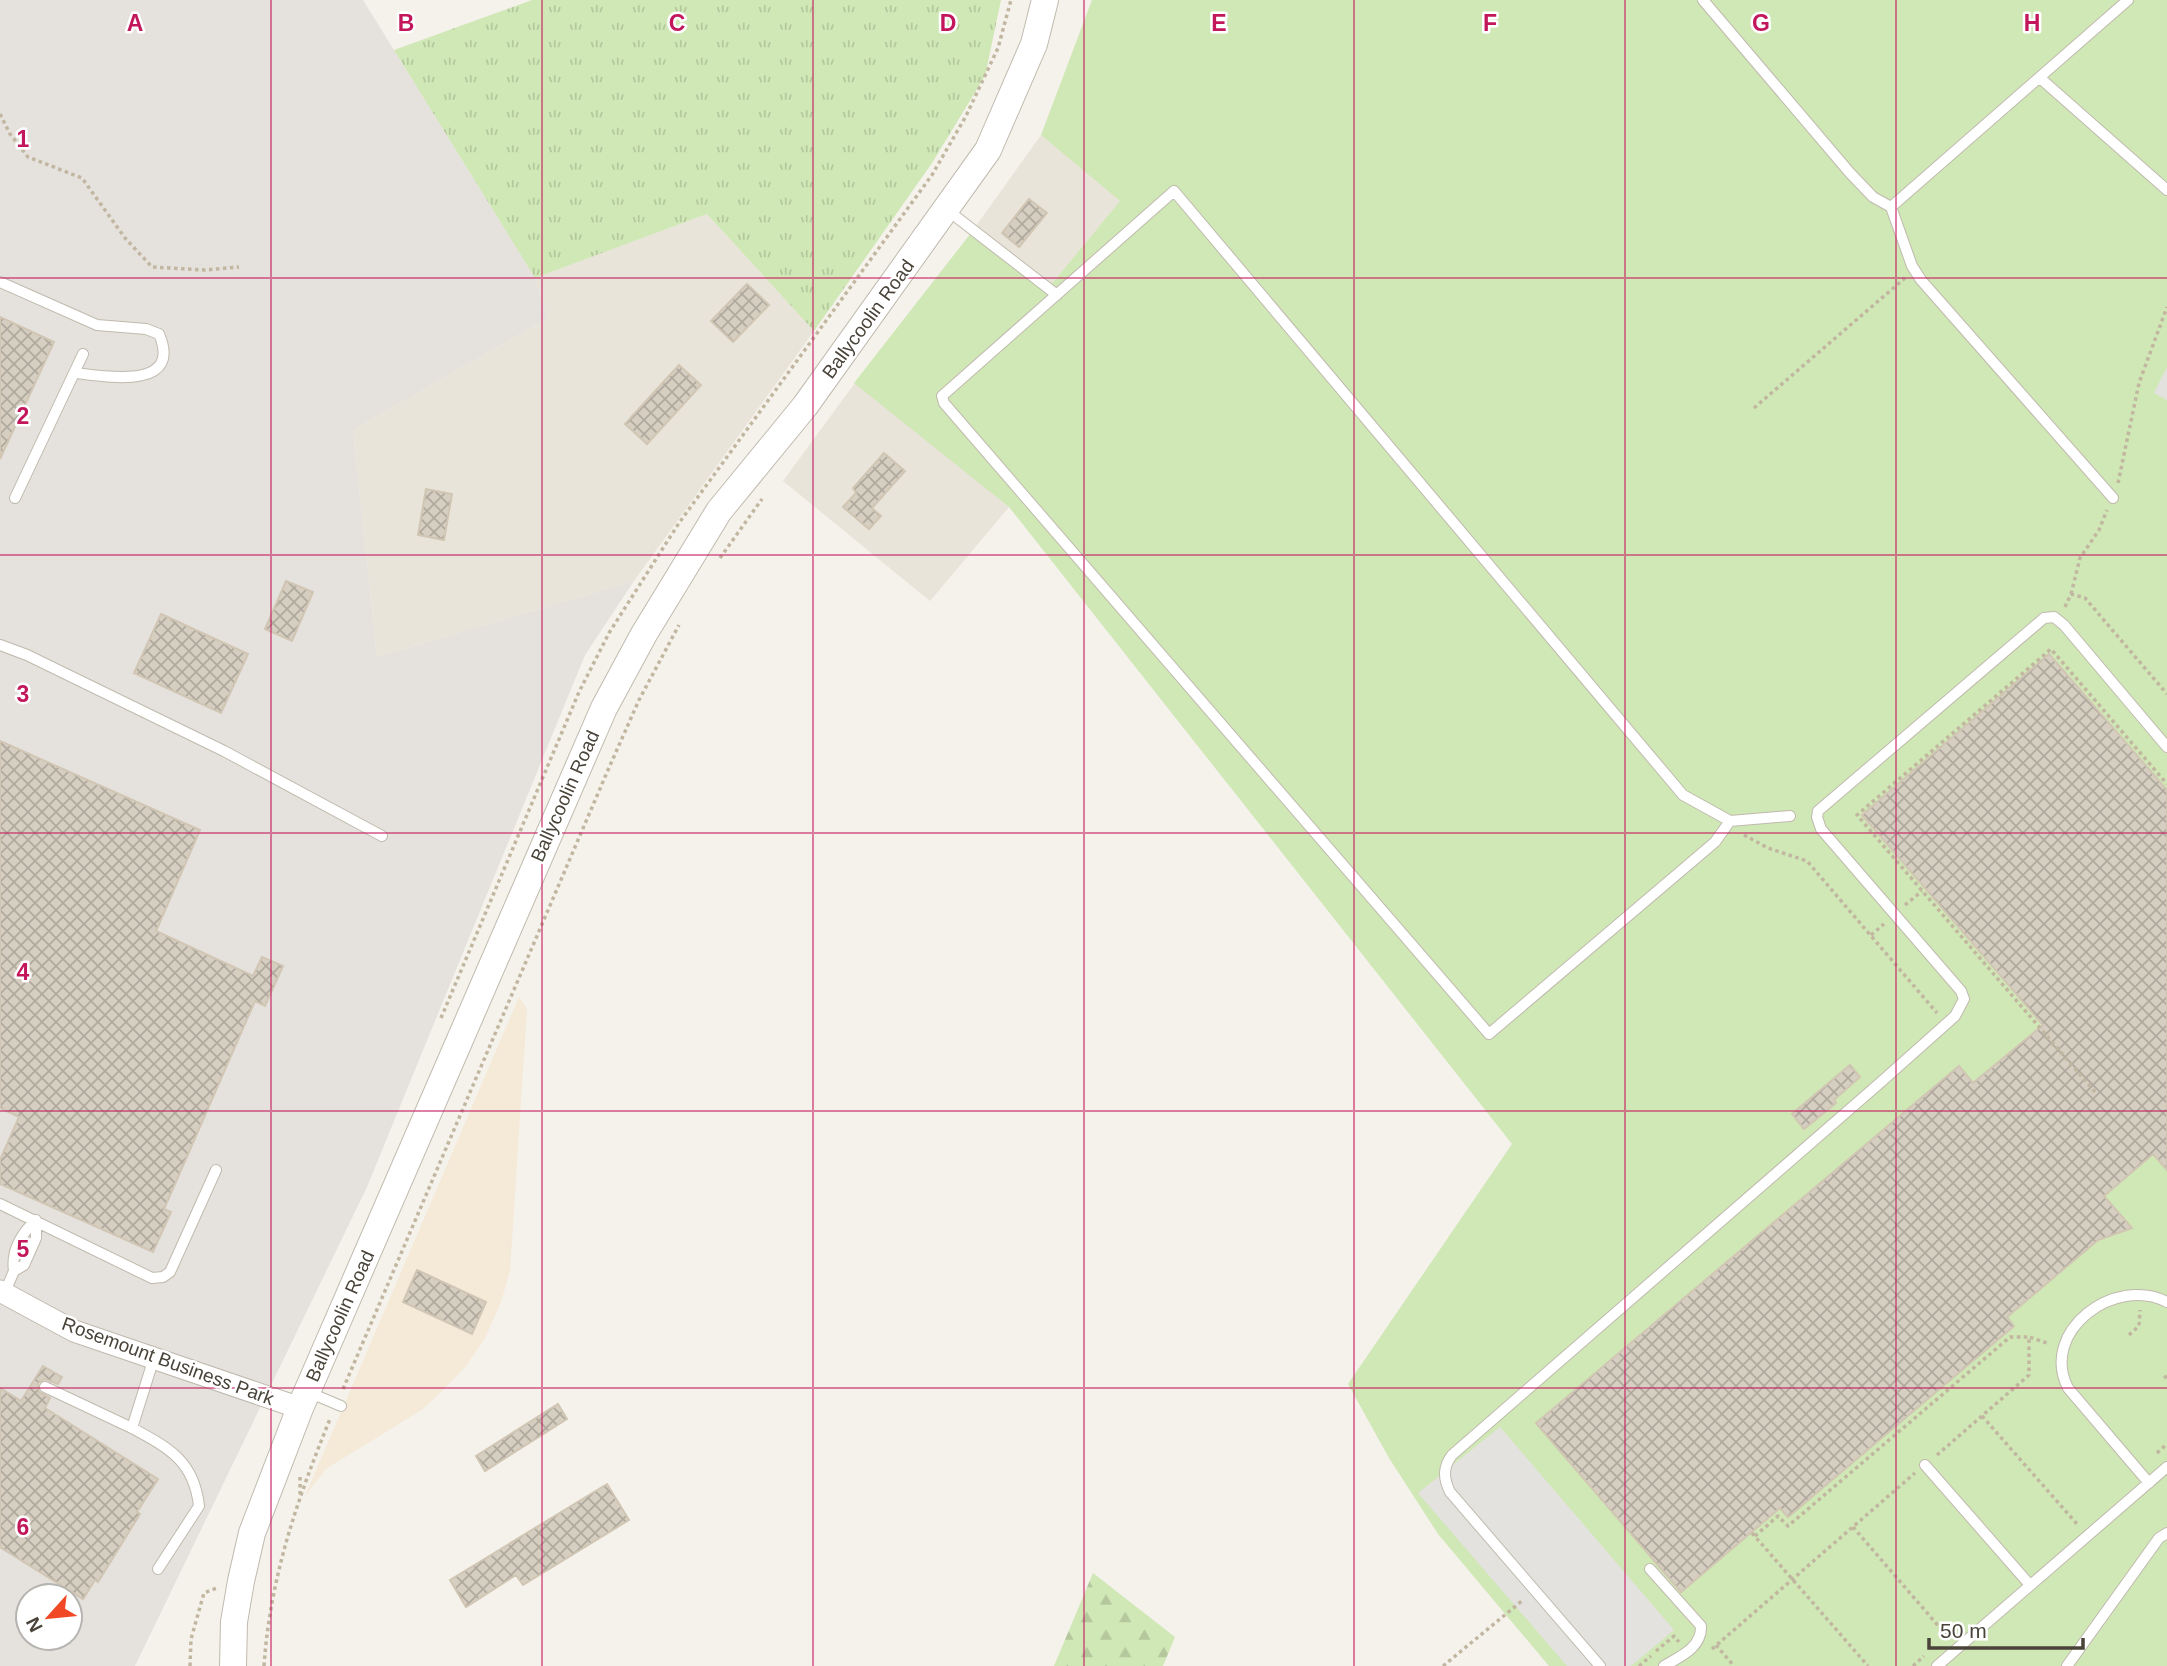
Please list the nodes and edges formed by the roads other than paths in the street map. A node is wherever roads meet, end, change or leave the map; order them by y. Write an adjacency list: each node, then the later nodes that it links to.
1 (1045, 0): 7 (street, Ballycoolin Road)
2 (1703, 0): 6 (lane)
3 (2128, 0): 4 (lane)
4 (2040, 78): 5 (lane); 6 (lane)
5 (2167, 190)
6 (1891, 206): 13 (lane)
7 (946, 209): 9 (lane); 26 (street, Ballycoolin Road)
8 (0, 282): 11 (lane)
9 (1057, 295): 17 (lane); 17 (lane)
10 (83, 354): 11 (lane)
11 (76, 373): 12 (lane)
12 (15, 498)
13 (2113, 498)
14 (0, 645): 18 (lane)
15 (2167, 747): 37 (lane)
16 (1790, 816): 17 (lane)
17 (1730, 821)
18 (382, 836)
19 (216, 1170): 21 (lane)
20 (0, 1204): 21 (lane)
21 (36, 1220): 22 (lane)
22 (2, 1293): 24 (street, Rosemount Business Park)
23 (2167, 1302): 31 (lane)
24 (154, 1357): 26 (street, Rosemount Business Park); 28 (lane)
25 (45, 1387): 28 (lane)
26 (304, 1400): 27 (lane); 36 (street, Ballycoolin Road)
27 (339, 1406)
28 (132, 1428): 33 (lane)
29 (1925, 1465): 35 (lane)
30 (2167, 1467): 31 (lane)
31 (2149, 1483): 35 (lane)
32 (2167, 1534): 40 (lane)
33 (158, 1569)
34 (1650, 1569): 38 (lane)
35 (2030, 1585): 39 (lane)
36 (233, 1666)
37 (1600, 1666)
38 (1664, 1666)
39 (1937, 1666)
40 (2067, 1666)

